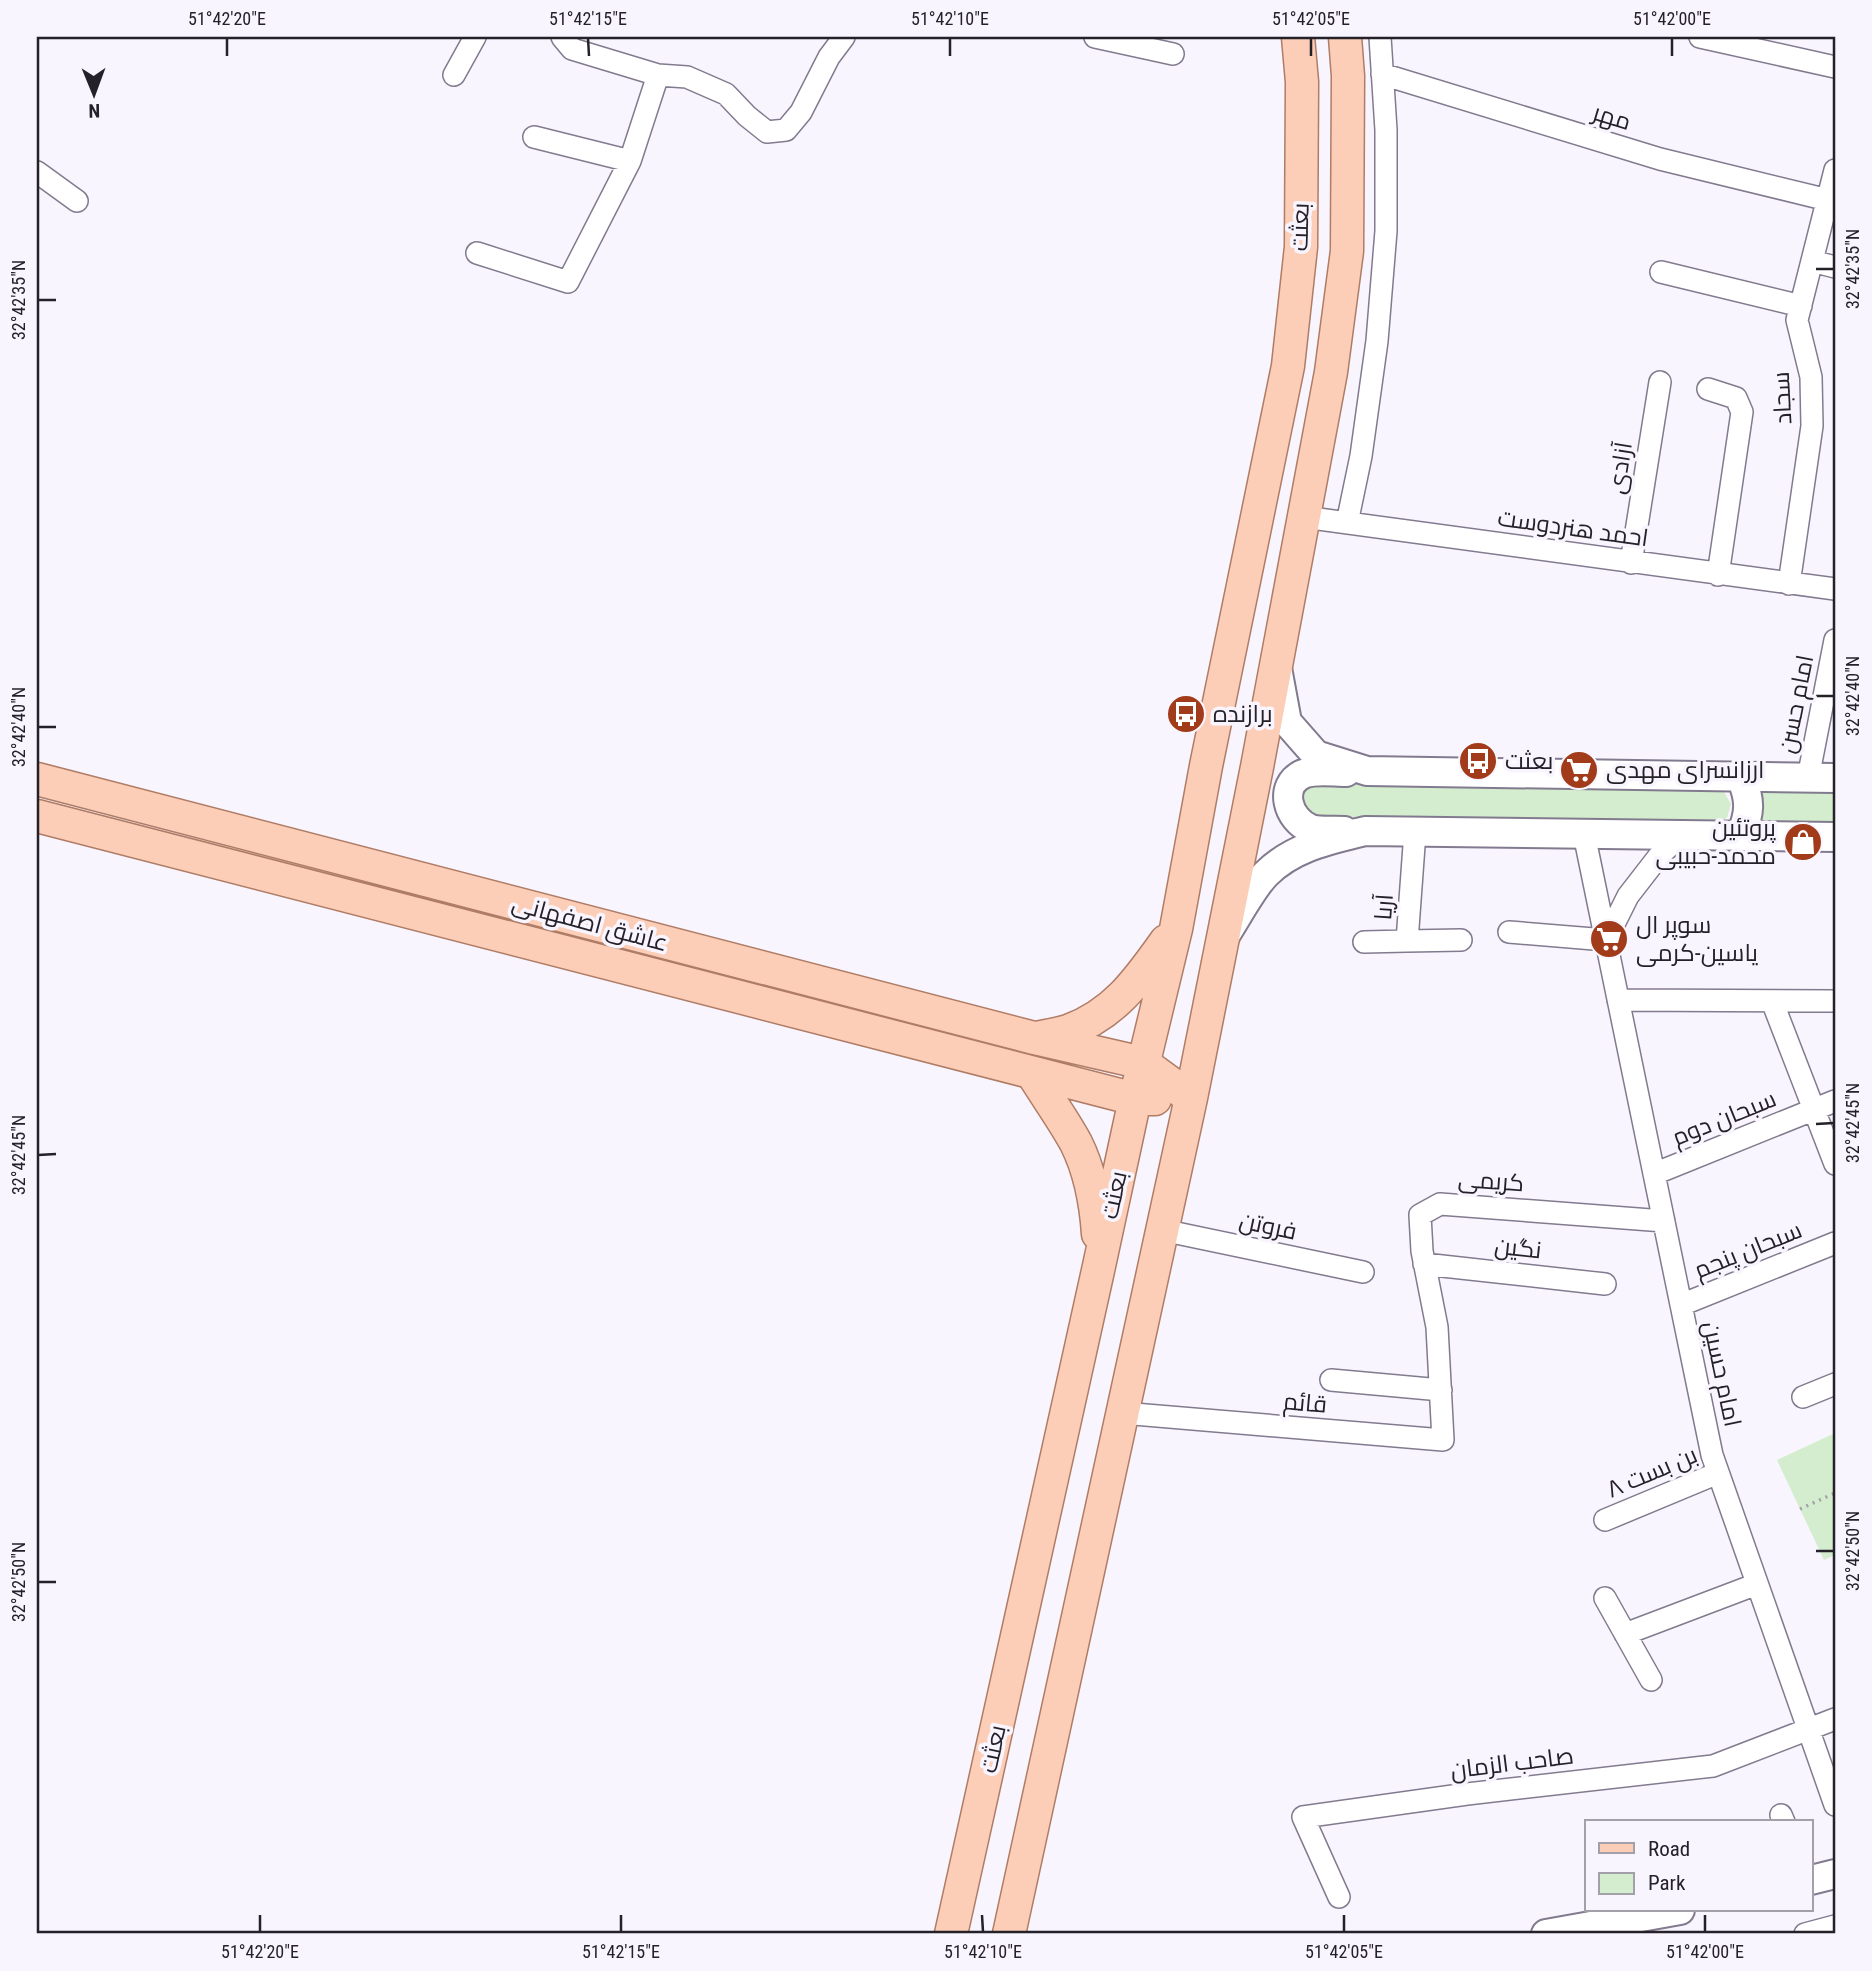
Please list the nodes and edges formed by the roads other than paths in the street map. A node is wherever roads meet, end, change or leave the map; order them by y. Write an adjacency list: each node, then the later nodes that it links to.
1 (475, 37): 12 (street)
2 (562, 37): 13 (street)
3 (844, 37): 13 (street)
4 (1095, 37): 9 (street)
5 (1298, 37): 25 (main road, بعثت)
6 (1345, 37): 26 (main road, بعثت)
7 (1380, 37): 11 (street)
8 (1700, 37): 10 (street)
9 (1173, 54)
10 (1835, 67)
11 (1382, 74): 18 (street, مهر); 30 (street)
12 (454, 75)
13 (658, 75): 15 (street)
14 (534, 137): 15 (street)
15 (630, 161): 20 (street)
16 (1835, 170): 18 (street, سجاد)
17 (37, 172): 19 (street)
18 (1828, 200): 21 (street, سجاد)
19 (77, 201)
20 (477, 253)
21 (1812, 261): 22 (street); 24 (street, سجاد)
22 (1835, 267)
23 (1661, 272): 24 (street)
24 (1801, 306): 33 (street, سجاد)
25 (1288, 366): 26 (main road); 48 (main road, بعثت)
26 (1331, 372): 29 (main road, بعثت)
27 (1660, 382): 31 (street, آزادی)
28 (1708, 389): 32 (street)
29 (1304, 517): 30 (street, احمد هنردوست); 36 (main road, بعثت)
30 (1347, 523): 31 (street, احمد هنردوست)
31 (1631, 562): 32 (street, احمد هنردوست)
32 (1718, 575): 33 (street, احمد هنردوست)
33 (1789, 584): 34 (street, احمد هنردوست)
34 (1835, 589)
35 (1835, 640): 39 (street, امام حسن)
36 (1276, 665): 37 (main road); 50 (main road, بعثت)
37 (1367, 771): 38 (main road); 42 (main road)
38 (1741, 777): 39 (main road); 46 (main road)
39 (1821, 778)
40 (37, 779): 58 (main road, عاشق اصفهانی)
41 (37, 816): 60 (main road, عاشق اصفهانی)
42 (1365, 831): 43 (main road); 50 (main road)
43 (1415, 832): 44 (main road); 54 (street, آریا)
44 (1584, 834): 45 (main road); 52 (street, امام حسین)
45 (1681, 835): 46 (main road); 52 (street)
46 (1741, 836): 47 (main road)
47 (1835, 837)
48 (1175, 929): 58 (main road); 59 (main road, بعثت)
49 (1509, 932): 52 (street)
50 (1223, 938): 61 (main road, بعثت)
51 (1461, 940): 54 (street)
52 (1606, 940): 55 (street, امام حسین)
53 (1364, 942): 54 (street, آریا)
54 (1408, 942)
55 (1618, 1000): 56 (street); 66 (street, امام حسین)
56 (1772, 1001): 57 (street); 64 (street)
57 (1835, 1001)
58 (1034, 1038): 59 (main road, عاشق اصفهانی)
59 (1143, 1063): 61 (main road); 62 (main road, بعثت)
60 (1032, 1073): 62 (main road, عاشق اصفهانی); 71 (main road)
61 (1191, 1098): 62 (main road, عاشق اصفهانی); 68 (main road, بعثت)
62 (1135, 1099): 71 (main road, بعثت)
63 (1835, 1101): 64 (street, سبحان دوم)
64 (1814, 1110): 65 (street); 66 (street, سبحان دوم)
65 (1835, 1164)
66 (1654, 1174): 67 (street, امام حسین)
67 (1664, 1221): 70 (street, کریمی); 74 (street, امام حسین)
68 (1162, 1230): 72 (street, فروتن); 79 (main road, بعثت)
69 (1835, 1243): 74 (street, سبحان پنجم)
70 (1424, 1264): 73 (street, نگین); 77 (street, کریمی)
71 (1100, 1266): 94 (main road, بعثت)
72 (1363, 1272)
73 (1605, 1284)
74 (1681, 1305): 80 (street, امام حسین)
75 (1331, 1380): 77 (street)
76 (1835, 1384): 78 (street)
77 (1441, 1395): 79 (street, قائم)
78 (1803, 1397)
79 (1122, 1413): 95 (main road, بعثت)
80 (1718, 1473): 81 (street, بن بست ۸); 82 (street, امام حسین)
81 (1605, 1520)
82 (1756, 1584): 84 (street); 87 (street, امام حسین)
83 (1605, 1598): 84 (street)
84 (1625, 1634): 85 (street)
85 (1651, 1681)
86 (1835, 1719): 87 (street)
87 (1808, 1730): 88 (street, امام حسین); 91 (street, صاحب الزمان)
88 (1835, 1805)
89 (1835, 1874): 90 (main road)
90 (1812, 1880)
91 (1339, 1897)
92 (1669, 1912): 96 (main road)
93 (1835, 1926): 97 (street)
94 (951, 1934)
95 (1009, 1934)
96 (1546, 1934)
97 (1805, 1934)

